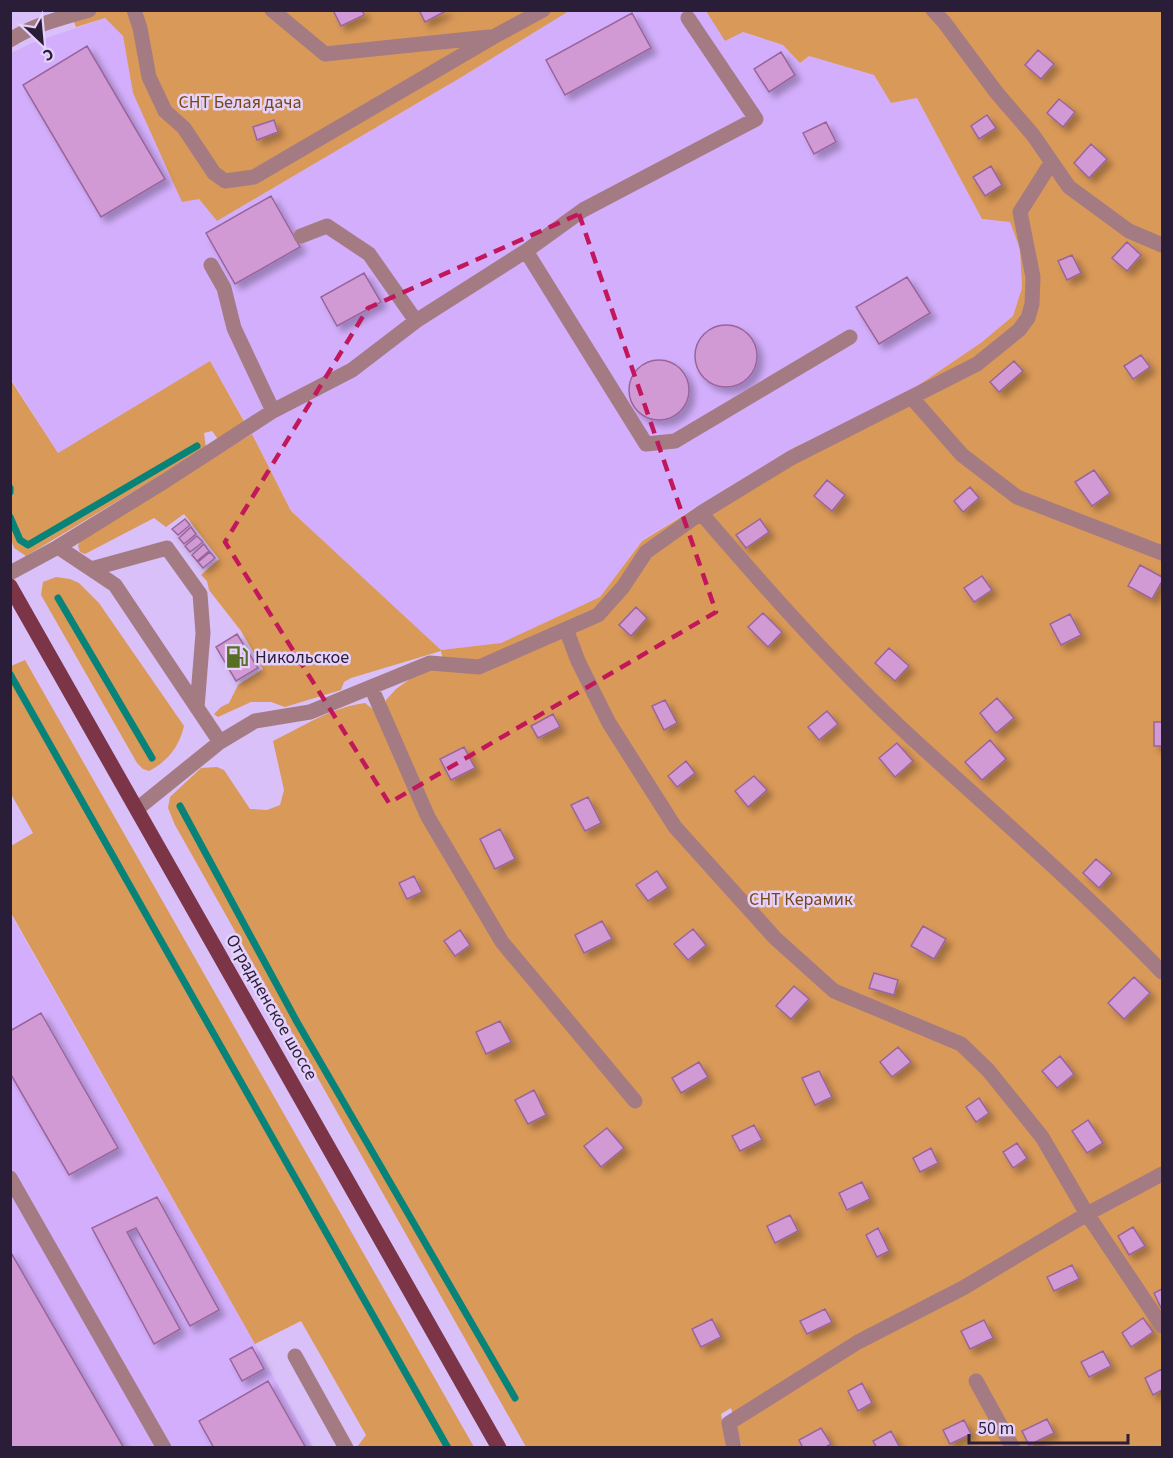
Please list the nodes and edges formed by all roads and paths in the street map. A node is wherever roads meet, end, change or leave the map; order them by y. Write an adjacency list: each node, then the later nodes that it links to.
1 (89, 10): 8 (street)
2 (134, 10): 7 (street)
3 (272, 10): 7 (street)
4 (543, 10): 7 (street)
5 (933, 10): 9 (street)
6 (688, 18): 12 (street)
7 (495, 36)
8 (10, 40)
9 (1051, 163): 11 (street); 16 (street)
10 (301, 236): 14 (street)
11 (1162, 245)
12 (526, 251): 14 (street); 15 (street)
13 (211, 265): 17 (street)
14 (416, 321): 17 (street)
15 (850, 337)
16 (912, 398): 18 (street); 20 (street)
17 (273, 411): 19 (street)
18 (702, 513): 24 (street); 29 (street)
19 (58, 548): 21 (street); 22 (street)
20 (1162, 553)
21 (90, 569): 26 (street); 26 (street)
22 (10, 573)
23 (10, 586): 28 (main road, Отрадненское шоссе)
24 (566, 629): 25 (street); 33 (street)
25 (371, 687): 27 (street); 30 (street)
26 (197, 708): 27 (street)
27 (220, 742): 28 (street)
28 (136, 808): 39 (main road, Отрадненское шоссе)
29 (1162, 972)
30 (635, 1101)
31 (1162, 1174): 33 (street)
32 (10, 1178): 37 (street)
33 (1087, 1214): 34 (street); 40 (street)
34 (1162, 1326)
35 (295, 1356): 38 (street)
36 (976, 1381): 41 (street)
37 (164, 1448)
38 (346, 1448)
39 (499, 1448)
40 (734, 1448)
41 (1013, 1448)

